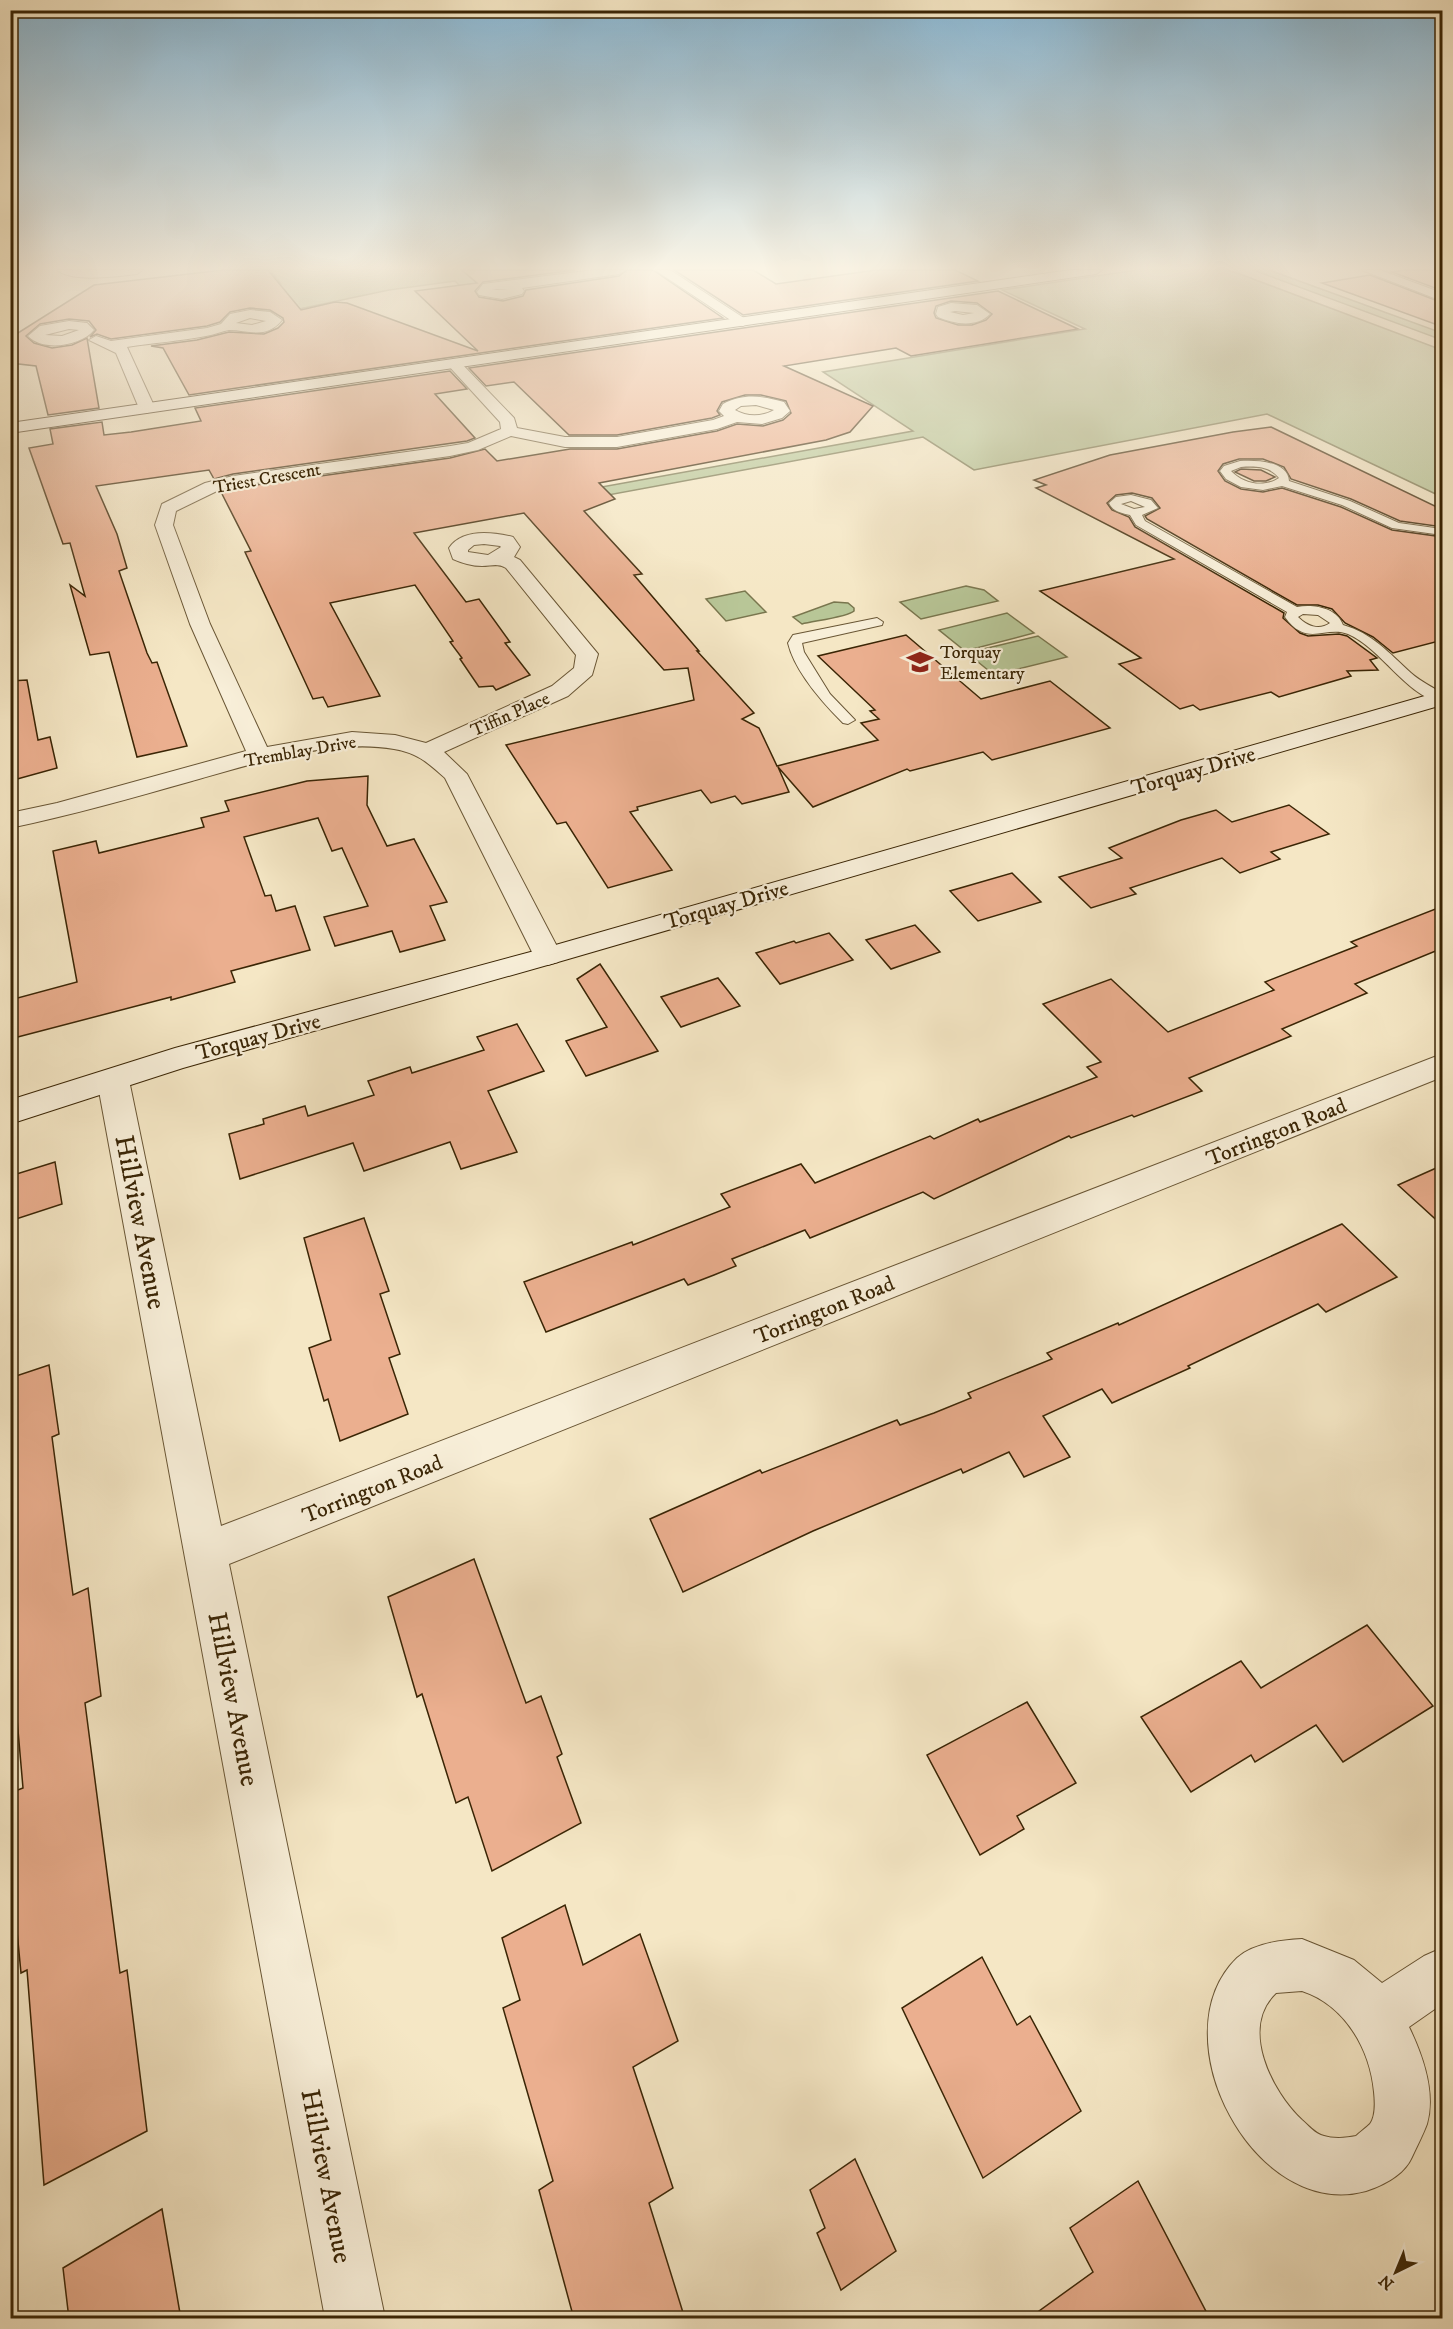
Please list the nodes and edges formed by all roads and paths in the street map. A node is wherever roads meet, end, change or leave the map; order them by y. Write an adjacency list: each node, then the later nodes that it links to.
1 (134, 379): 4 (street)
2 (352, 379): 4 (street)
3 (468, 379): 7 (street)
4 (147, 408): 6 (street)
5 (735, 417): 7 (street)
6 (10, 428)
7 (509, 431): 18 (street, Triest Crescent)
8 (1282, 482): 10 (lane)
9 (1135, 513): 12 (lane)
10 (1443, 532)
11 (500, 557): 17 (street, Tiffin Place)
12 (1296, 612): 14 (lane); 14 (lane)
13 (876, 622): 16 (lane)
14 (1336, 627): 15 (lane)
15 (1442, 699): 20 (street, Torquay Drive)
16 (848, 720)
17 (428, 751): 18 (street, Tremblay Drive); 20 (street, Tremblay Drive)
18 (259, 755): 19 (street, Tremblay Drive)
19 (10, 821)
20 (548, 956): 22 (street, Torquay Drive)
21 (1443, 1065): 24 (street, Torrington Road)
22 (113, 1080): 23 (street, Torquay Drive); 24 (street, Hillview Avenue)
23 (10, 1112)
24 (205, 1553): 27 (street, Hillview Avenue)
25 (1443, 1974): 26 (street)
26 (1376, 2018)
27 (355, 2319)

